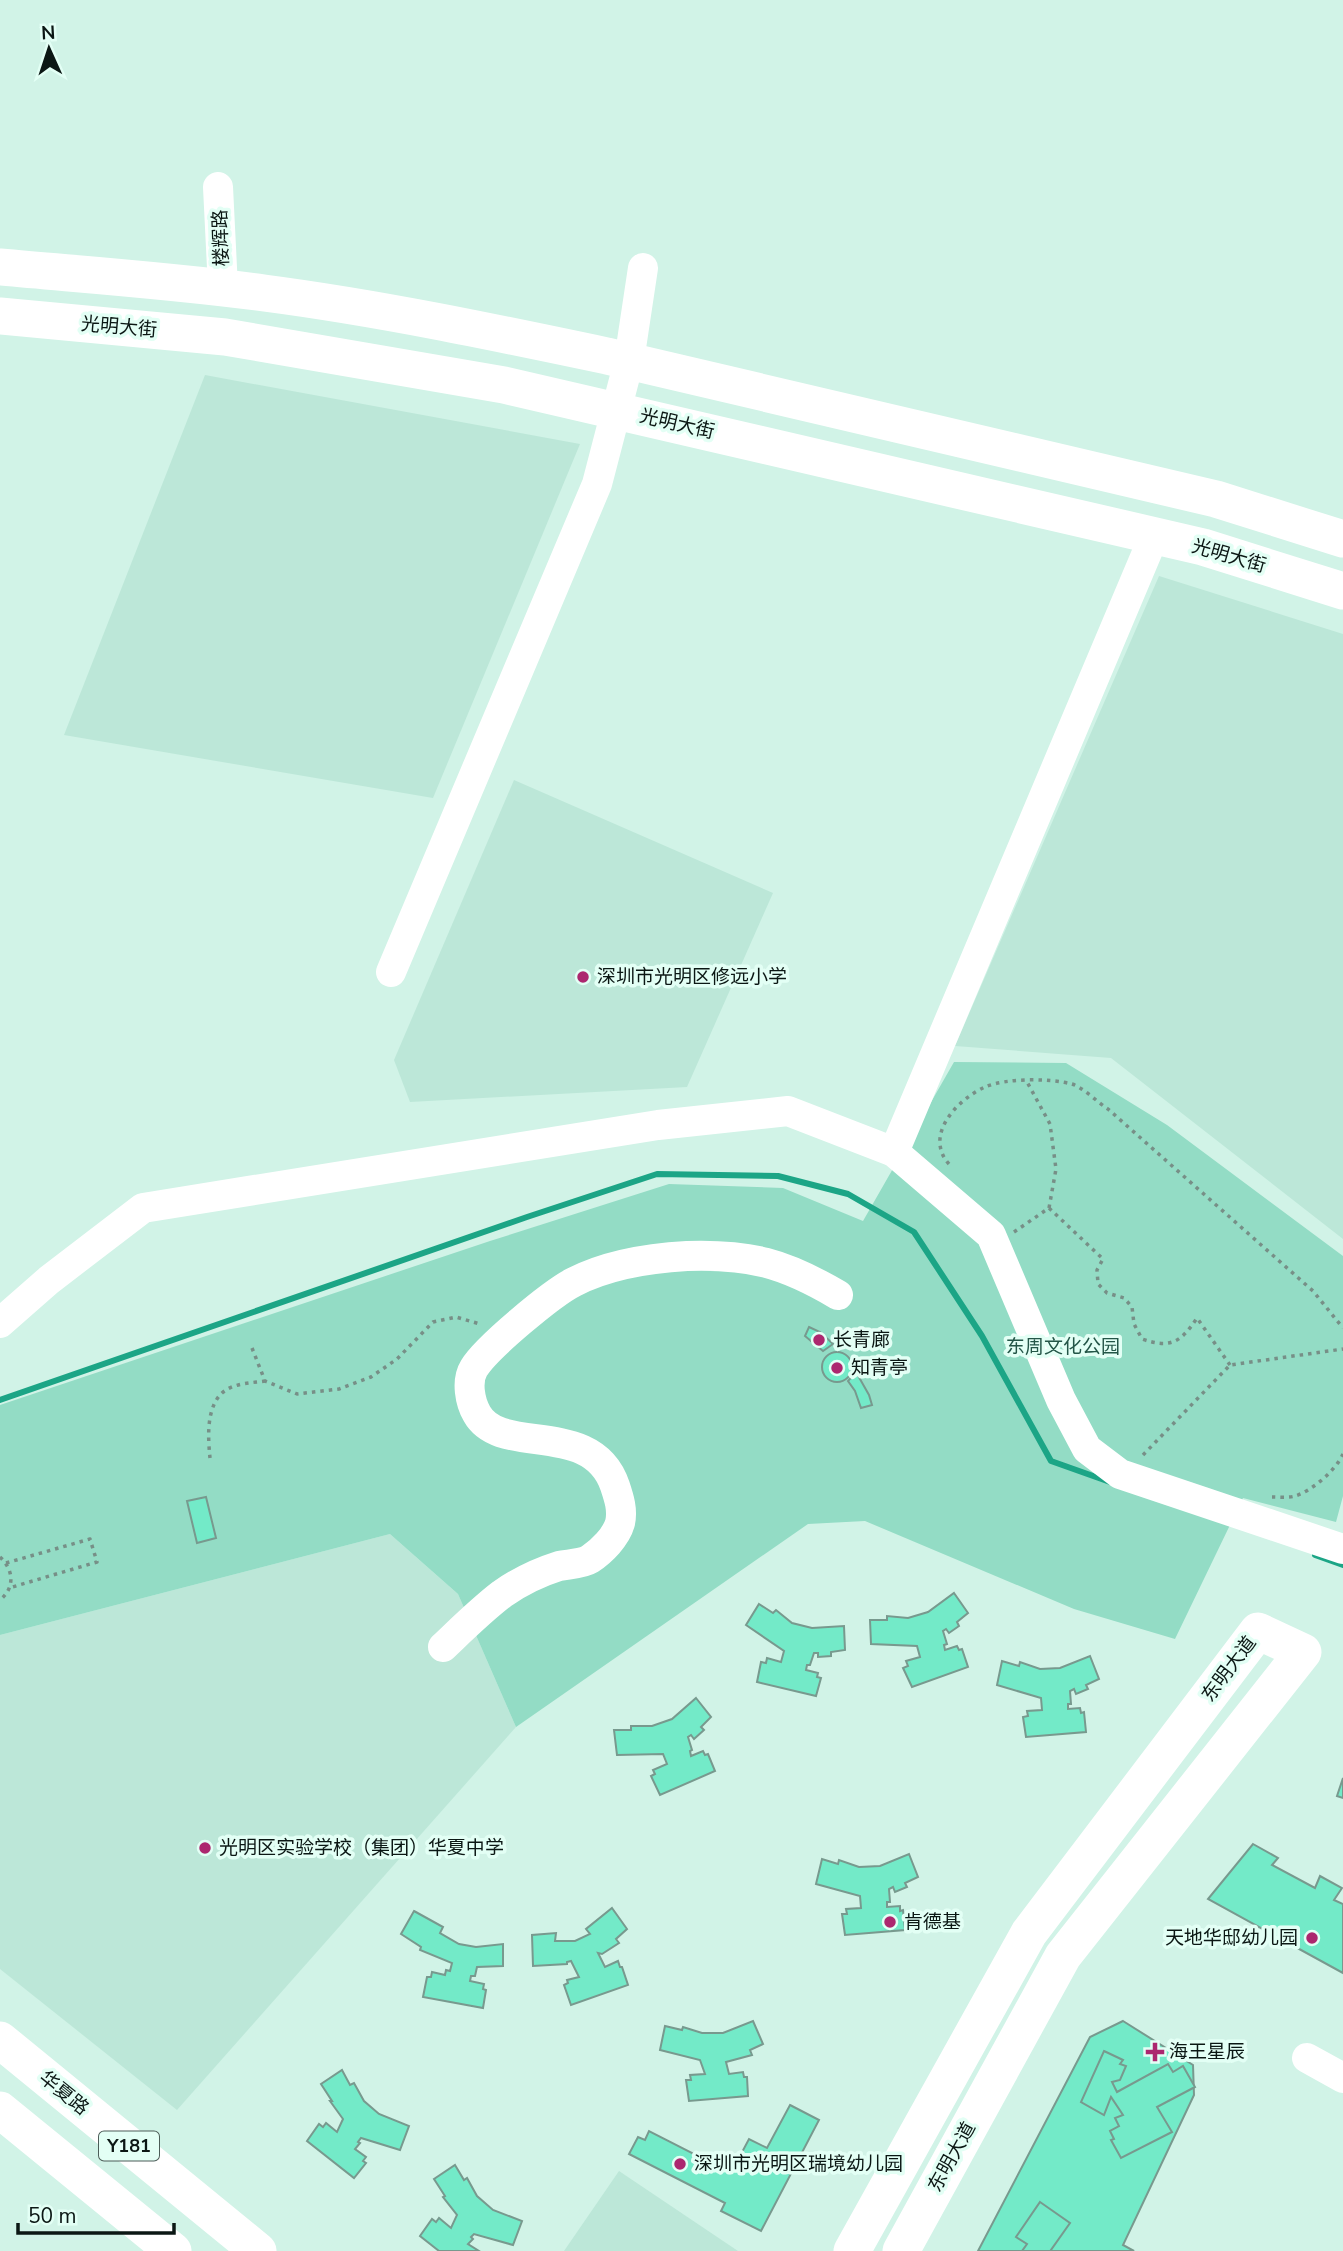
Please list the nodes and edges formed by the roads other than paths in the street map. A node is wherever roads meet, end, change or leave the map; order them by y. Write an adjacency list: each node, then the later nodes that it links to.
1 (218, 187): 4 (street, 楼辉路)
2 (0, 267): 4 (main road)
3 (643, 268): 6 (street)
4 (223, 288): 6 (main road)
5 (0, 316): 7 (main road, 光明大街)
6 (629, 361): 7 (street); 9 (main road)
7 (617, 410): 8 (main road, 光明大街); 11 (street)
8 (1154, 536): 10 (main road, 光明大街); 12 (street)
9 (1343, 539)
10 (1343, 591)
11 (391, 972)
12 (894, 1152): 14 (street); 15 (street)
13 (838, 1295): 16 (street)
14 (0, 1323)
15 (1343, 1549)
16 (443, 1647)
17 (0, 2040): 22 (main road, 华夏路 / Y181)
18 (1307, 2058): 19 (street)
19 (1343, 2078)
20 (0, 2110): 21 (main road, Y181)
21 (173, 2251)
22 (258, 2251)
23 (852, 2251): 24 (main road, 东明大道)
24 (901, 2251)

